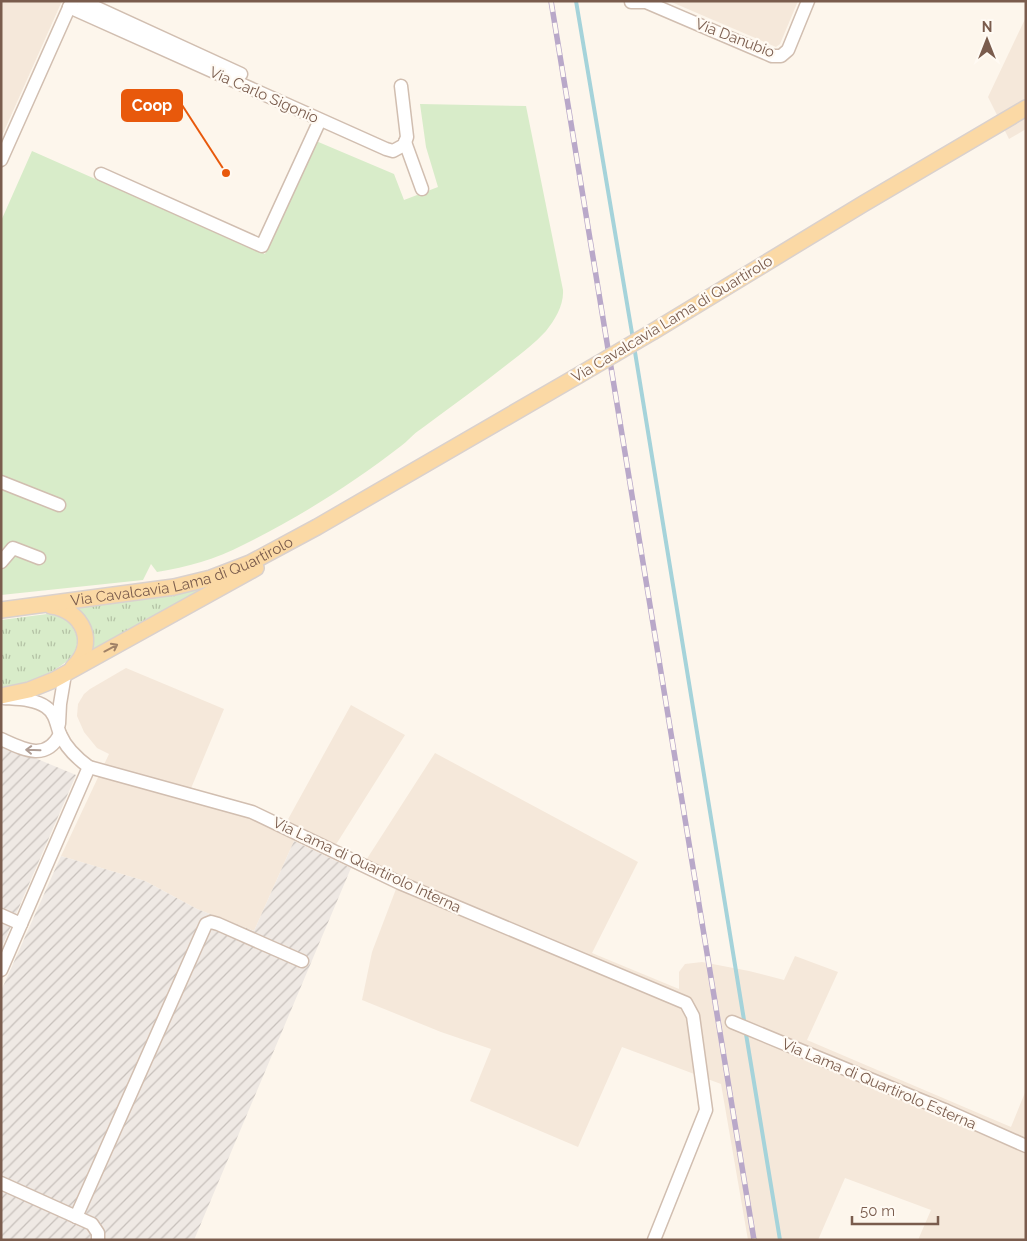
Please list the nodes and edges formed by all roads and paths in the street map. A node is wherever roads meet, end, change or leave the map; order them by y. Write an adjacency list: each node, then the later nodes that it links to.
1 (808, 1): 2 (street, Via Danubio)
2 (630, 2)
3 (72, 3): 4 (street, Via Carlo Sigonio); 7 (street, Via Carlo Sigonio); 9 (street)
4 (240, 74)
5 (401, 86): 8 (street)
6 (1026, 108): 14 (main road, Via Cavalcavia Lama di Quartirolo, bridge)
7 (320, 120): 8 (street, Via Carlo Sigonio); 10 (street)
8 (405, 142): 11 (street)
9 (1, 160)
10 (101, 174)
11 (422, 189)
12 (1, 482): 13 (street)
13 (59, 505)
14 (317, 526): 17 (main road, Via Cavalcavia Lama di Quartirolo); 19 (main road, Via Cavalcavia Lama di Quartirolo, one-way to 14)
15 (39, 558): 16 (street)
16 (1, 562)
17 (42, 606): 18 (main road, Via Cavalcavia Lama di Quartirolo); 19 (main road, Via Cavalcavia Lama di Quartirolo)
18 (1, 610)
19 (67, 673): 20 (main road, Via Cavalcavia Lama di Quartirolo); 21 (street)
20 (1, 697): 21 (street, Via Lama di Quartirolo Interna)
21 (60, 731): 22 (street, one-way to 22); 23 (street, Via Lama di Quartirolo Interna)
22 (1, 739)
23 (89, 766): 25 (street); 33 (street, Via Lama di Quartirolo Interna)
24 (1, 915): 25 (street)
25 (21, 924): 27 (street)
26 (302, 961): 31 (street)
27 (1, 970)
28 (732, 1022): 29 (street, Via Lama di Quartirolo Esterna)
29 (1026, 1146)
30 (1, 1184): 31 (street)
31 (76, 1217): 32 (street)
32 (98, 1240)
33 (654, 1240)

